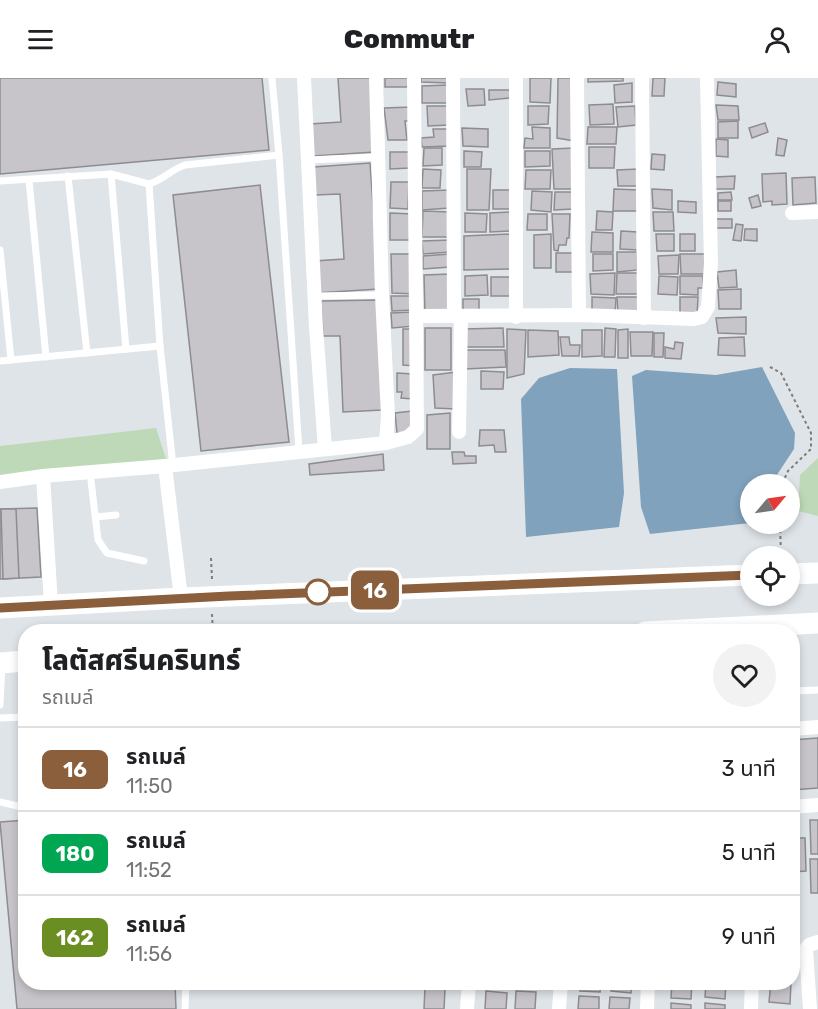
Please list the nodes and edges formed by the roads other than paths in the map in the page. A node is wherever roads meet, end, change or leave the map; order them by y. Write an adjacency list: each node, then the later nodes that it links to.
1 (272, 78): 10 (lane)
2 (304, 78): 12 (street)
3 (376, 78): 11 (street)
4 (414, 78): 24 (street)
5 (453, 78): 25 (street)
6 (516, 78): 26 (street)
7 (577, 78): 23 (street)
8 (642, 78): 27 (street)
9 (707, 78): 27 (street)
10 (279, 155): 17 (lane); 37 (lane)
11 (377, 157): 12 (lane); 21 (street)
12 (308, 160): 22 (street)
13 (111, 174): 14 (lane); 17 (lane); 29 (lane)
14 (68, 176): 15 (lane); 30 (lane)
15 (29, 180): 16 (lane); 31 (lane)
16 (0, 181)
17 (149, 184): 28 (lane)
18 (818, 212): 19 (street)
19 (792, 213)
20 (0, 250): 32 (lane)
21 (382, 295): 22 (lane); 35 (street)
22 (315, 296): 36 (street)
23 (579, 315): 26 (street); 27 (street)
24 (417, 316): 25 (street); 35 (street)
25 (458, 316): 26 (street); 34 (street)
26 (516, 317)
27 (644, 318)
28 (160, 346): 29 (lane); 38 (lane)
29 (126, 350): 30 (lane)
30 (87, 353): 31 (lane)
31 (46, 357): 32 (lane)
32 (11, 360): 33 (lane)
33 (0, 361)
34 (459, 432)
35 (386, 443): 36 (street)
36 (325, 449): 37 (street)
37 (299, 451): 38 (street)
38 (169, 466): 39 (street); 48 (street)
39 (90, 472): 40 (street); 43 (lane)
40 (44, 476): 41 (street); 49 (street)
41 (0, 482)
42 (116, 515): 43 (lane)
43 (96, 517): 44 (lane)
44 (144, 561)
45 (818, 573): 46 (main road)
46 (800, 574)
47 (740, 575): 48 (main road)
48 (181, 598): 49 (main road)
49 (51, 604): 50 (main road)
50 (0, 608)
51 (818, 623): 52 (main road)
52 (799, 624)
53 (18, 662): 54 (main road)
54 (1, 663): 57 (lane)
55 (818, 690): 56 (lane)
56 (800, 691)
57 (0, 705)
58 (18, 717): 59 (lane)
59 (0, 718)
60 (818, 727): 61 (street)
61 (800, 728)
62 (0, 802): 64 (lane)
63 (818, 805): 65 (street)
64 (18, 806)
65 (800, 806)
66 (818, 942): 77 (street)
67 (185, 990): 72 (lane)
68 (469, 990): 73 (street)
69 (560, 990): 74 (street)
70 (647, 990): 75 (street)
71 (752, 990): 76 (street)
72 (184, 1009)
73 (468, 1009)
74 (559, 1009)
75 (646, 1009)
76 (751, 1009)
77 (810, 1009)

